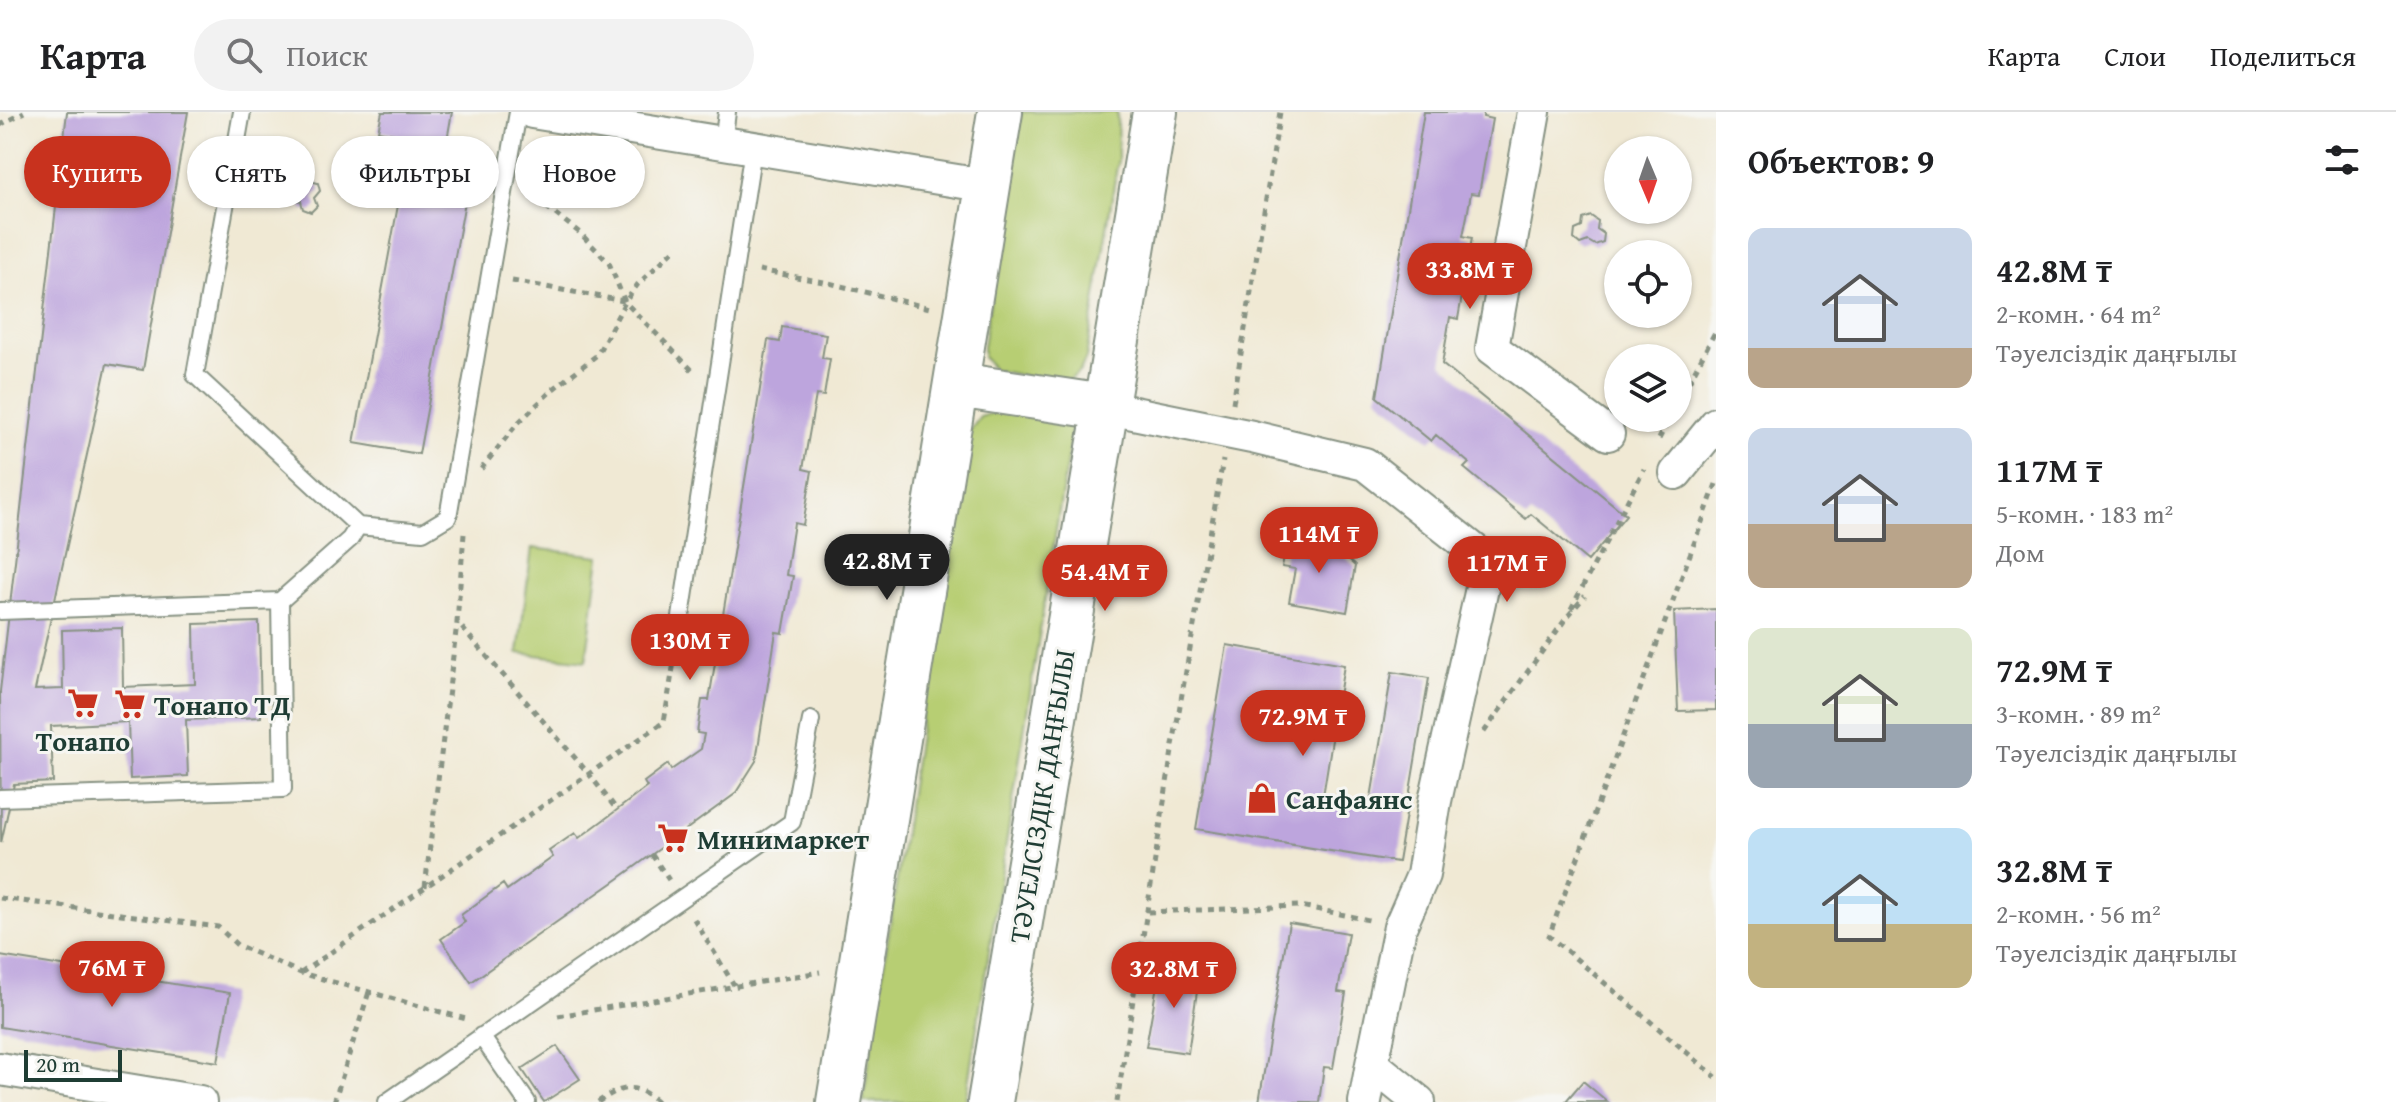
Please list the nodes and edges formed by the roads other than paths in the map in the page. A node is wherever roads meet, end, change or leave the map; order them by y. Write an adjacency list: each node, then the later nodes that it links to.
1 (242, 112): 14 (lane)
2 (518, 112): 14 (lane)
3 (532, 112): 7 (street)
4 (1000, 112): 8 (street)
5 (1155, 112): 10 (street, ТӘУЕЛСІЗДІК ДАҢҒЫЛЫ)
6 (1534, 112): 12 (street)
7 (734, 135): 8 (street); 17 (lane)
8 (988, 186): 9 (street)
9 (957, 385): 10 (street); 26 (street)
10 (1104, 407): 21 (street); 27 (street, ТӘУЕЛСІЗДІК ДАҢҒЫЛЫ)
11 (1716, 424): 13 (street)
12 (1608, 434)
13 (1663, 465)
14 (358, 526): 15 (lane)
15 (280, 601): 16 (lane); 19 (lane)
16 (0, 611)
17 (679, 630)
18 (811, 720): 20 (lane)
19 (0, 798)
20 (487, 1031): 24 (lane); 25 (lane)
21 (1372, 1064): 28 (street); 29 (street)
22 (0, 1069): 23 (street)
23 (200, 1102)
24 (387, 1102)
25 (527, 1102)
26 (839, 1102)
27 (990, 1102)
28 (1365, 1102)
29 (1419, 1102)

